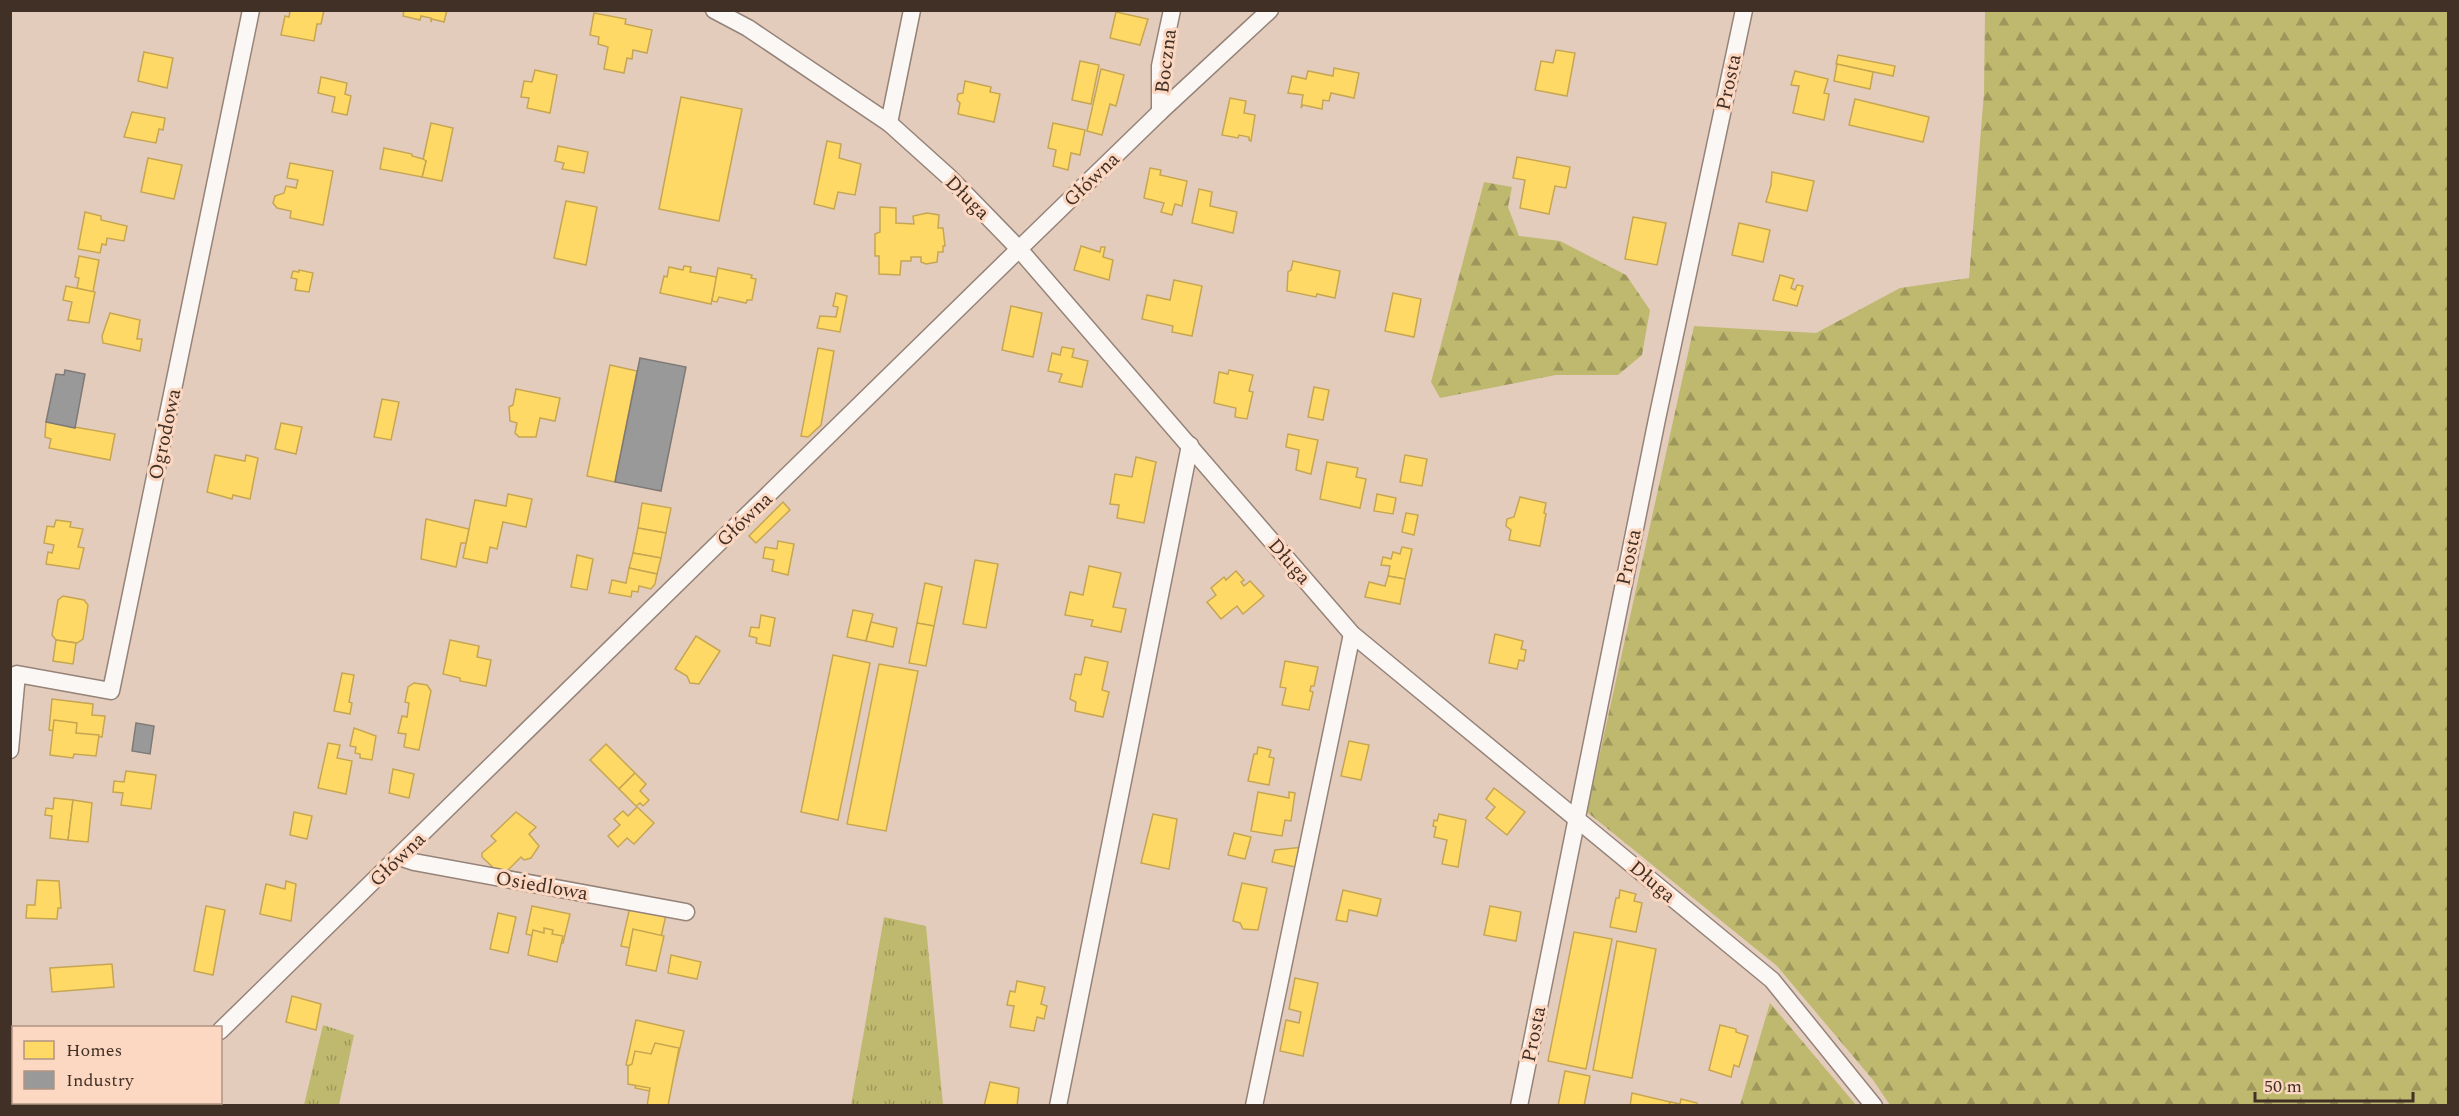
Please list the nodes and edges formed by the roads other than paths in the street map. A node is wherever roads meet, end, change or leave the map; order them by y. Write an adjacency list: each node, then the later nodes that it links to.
1 (251, 10): 12 (street, Ogrodowa)
2 (714, 10): 8 (street, Długa)
3 (912, 10): 8 (street)
4 (1172, 10): 7 (street, Boczna)
5 (1270, 10): 7 (street, Główna)
6 (1744, 10): 13 (street, Prosta)
7 (1160, 112): 9 (street, Główna)
8 (889, 123): 9 (street, Długa)
9 (1019, 249): 10 (street, Długa); 14 (street, Główna)
10 (1190, 445): 11 (street, Długa); 17 (street)
11 (1352, 634): 13 (street, Długa); 18 (street)
12 (10, 750)
13 (1575, 817): 19 (street, Prosta); 20 (street, Długa)
14 (399, 857): 15 (street, Osiedlowa); 16 (street, Główna)
15 (686, 912)
16 (222, 1029)
17 (1058, 1106)
18 (1254, 1106)
19 (1519, 1106)
20 (1874, 1106)

